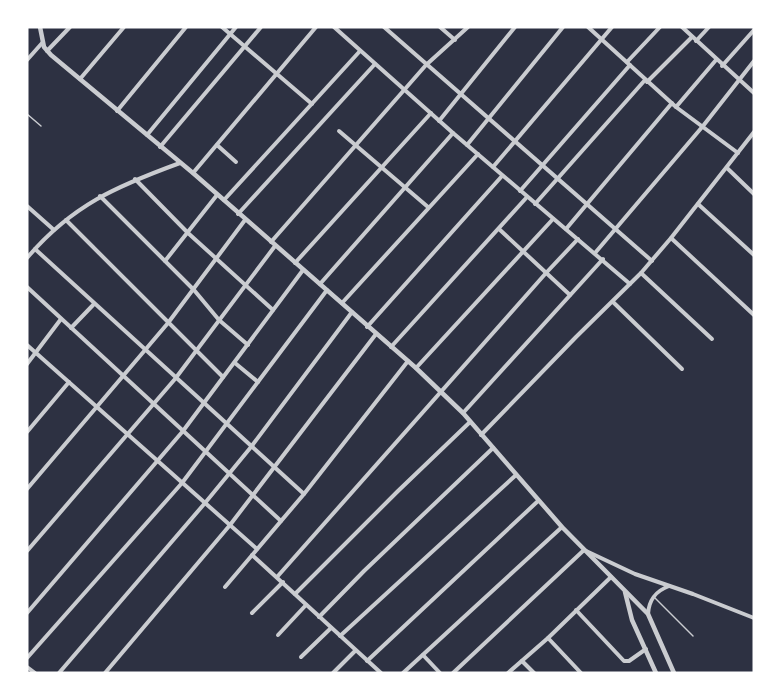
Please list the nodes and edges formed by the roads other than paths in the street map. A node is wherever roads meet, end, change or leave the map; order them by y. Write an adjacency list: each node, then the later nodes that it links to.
1 (40, 27): 26 (street)
2 (70, 27): 28 (street)
3 (124, 27): 38 (street)
4 (186, 27): 47 (street)
5 (222, 27): 21 (street)
6 (236, 27): 21 (street)
7 (261, 27): 27 (street)
8 (316, 27): 37 (street)
9 (334, 27): 29 (street)
10 (384, 27): 35 (street)
11 (440, 27): 23 (street)
12 (468, 27): 23 (street)
13 (515, 27): 43 (street)
14 (562, 27): 50 (street)
15 (588, 27): 24 (street)
16 (612, 27): 24 (street)
17 (660, 27): 34 (street)
18 (682, 27): 22 (street)
19 (709, 27): 25 (street)
20 (754, 30): 36 (street)
21 (231, 34): 27 (street); 57 (street)
22 (692, 37): 25 (street); 40 (street)
23 (454, 40): 35 (street)
24 (601, 40): 34 (street); 59 (street)
25 (696, 41): 31 (street)
26 (42, 42): 28 (street); 30 (street)
27 (245, 46): 37 (street); 63 (street)
28 (47, 51): 38 (street)
29 (360, 51): 33 (street); 45 (street)
30 (27, 60)
31 (716, 60): 36 (street); 46 (street)
32 (754, 61): 39 (street)
33 (375, 64): 41 (street); 88 (street)
34 (628, 64): 40 (street); 68 (street)
35 (426, 65): 41 (street); 43 (street)
36 (722, 66): 39 (street)
37 (277, 75): 45 (street); 60 (street)
38 (80, 80): 47 (street)
39 (738, 80): 42 (street); 53 (street)
40 (646, 81): 44 (street); 75 (street)
41 (405, 89): 48 (street); 62 (street)
42 (754, 93)
43 (461, 95): 50 (street); 51 (street)
44 (672, 103): 46 (street); 84 (street)
45 (312, 104): 82 (street)
46 (676, 106): 53 (street)
47 (117, 111): 57 (street)
48 (431, 113): 51 (street); 69 (street)
49 (27, 114): 52 (lane)
50 (488, 118): 59 (street); 61 (street)
51 (440, 121): 56 (street)
52 (41, 126)
53 (703, 126): 64 (street); 95 (street)
54 (339, 131): 62 (street)
55 (754, 132): 58 (street)
56 (453, 133): 61 (street); 76 (street)
57 (147, 136): 63 (street)
58 (752, 138): 64 (street)
59 (514, 142): 68 (street); 70 (street)
60 (217, 145): 66 (street); 72 (street)
61 (466, 145): 65 (street)
62 (356, 146): 69 (street); 99 (street)
63 (160, 147): 67 (street)
64 (738, 153): 71 (street)
65 (477, 154): 70 (street); 87 (street)
66 (236, 162)
67 (180, 163): 72 (street); 74 (street)
68 (543, 166): 75 (street); 77 (street)
69 (382, 167): 76 (street); 109 (street)
70 (493, 167): 73 (street)
71 (727, 168): 78 (street); 85 (street)
72 (193, 173): 79 (street)
73 (502, 176): 77 (street); 129 (street)
74 (135, 179): 80 (street); 96 (street)
75 (558, 179): 83 (street); 84 (street)
76 (406, 188): 87 (street); 113 (street)
77 (520, 191): 81 (street)
78 (754, 194)
79 (217, 195): 82 (street); 96 (street)
80 (100, 196): 90 (street); 107 (street)
81 (527, 197): 83 (street); 92 (street)
82 (223, 201): 88 (street)
83 (535, 204): 89 (street)
84 (587, 204): 93 (street); 95 (street)
85 (698, 204): 97 (street); 103 (street)
86 (27, 207): 94 (street)
87 (428, 207): 121 (street)
88 (238, 214): 91 (street)
89 (553, 219): 93 (street); 101 (street)
90 (66, 220): 94 (street); 128 (street)
91 (245, 220): 99 (street); 105 (street)
92 (499, 229): 101 (street); 135 (street)
93 (566, 229): 98 (street)
94 (54, 230): 100 (street)
95 (615, 230): 102 (street); 108 (street)
96 (188, 233): 105 (street); 107 (street)
97 (671, 238): 108 (street); 125 (street)
98 (578, 239): 102 (street); 111 (street)
99 (273, 244): 109 (street); 115 (street)
100 (35, 249): 104 (street); 122 (street)
101 (523, 252): 111 (street); 142 (street)
102 (595, 253): 106 (street)
103 (754, 255)
104 (27, 257)
105 (215, 259): 115 (street); 117 (street)
106 (603, 259): 114 (street); 119 (street)
107 (165, 261): 117 (street)
108 (652, 261): 112 (street)
109 (295, 263): 110 (street)
110 (303, 270): 113 (street); 123 (street)
111 (546, 273): 119 (street); 149 (street)
112 (641, 273): 114 (street); 132 (street)
113 (320, 284): 118 (street)
114 (630, 284): 120 (street)
115 (245, 286): 123 (street); 127 (street)
116 (27, 287): 126 (street)
117 (194, 290): 127 (street); 128 (street)
118 (327, 290): 121 (street); 148 (street)
119 (570, 295): 153 (street)
120 (613, 302): 143 (street); 159 (street)
121 (342, 303): 124 (street)
122 (94, 304): 130 (street); 136 (street)
123 (273, 310): 134 (street)
124 (352, 312): 129 (street); 160 (street)
125 (754, 315)
126 (62, 319): 130 (street); 138 (street)
127 (219, 320): 134 (street); 137 (street)
128 (168, 323): 136 (street); 137 (street)
129 (368, 327): 131 (street)
130 (71, 328): 144 (street)
131 (376, 334): 135 (street); 164 (street)
132 (712, 339)
133 (27, 345): 138 (street)
134 (248, 345): 140 (street)
135 (391, 347): 139 (street)
136 (144, 350): 144 (street); 146 (street)
137 (198, 350): 145 (street); 146 (street)
138 (35, 352): 141 (street); 147 (street)
139 (408, 361): 142 (street); 169 (street)
140 (235, 363): 145 (street); 148 (street)
141 (27, 364)
142 (416, 368): 149 (street)
143 (682, 369)
144 (124, 376): 150 (street); 152 (street)
145 (223, 377): 151 (street)
146 (175, 379): 150 (street); 151 (street)
147 (69, 382): 152 (street); 157 (street)
148 (258, 382): 155 (street)
149 (441, 391): 153 (street); 181 (street)
150 (154, 404): 156 (street); 158 (street)
151 (204, 404): 155 (street); 156 (street)
152 (97, 407): 158 (street); 168 (street)
153 (464, 413): 154 (street)
154 (470, 422): 159 (street); 186 (street)
155 (226, 424): 160 (street); 162 (street)
156 (183, 431): 162 (street); 163 (street)
157 (27, 432)
158 (128, 434): 163 (street); 178 (street)
159 (482, 435): 161 (street)
160 (251, 447): 164 (street); 165 (street)
161 (493, 448): 166 (street); 193 (street)
162 (206, 452): 165 (street); 167 (street)
163 (157, 460): 167 (street); 190 (street)
164 (274, 467): 169 (street); 170 (street)
165 (229, 474): 170 (street); 172 (street)
166 (516, 475): 171 (street); 197 (street)
167 (182, 483): 172 (street); 204 (street)
168 (27, 489)
169 (304, 494): 173 (street)
170 (253, 496): 173 (street); 174 (street)
171 (538, 501): 175 (street); 205 (street)
172 (206, 503): 174 (street); 209 (street)
173 (281, 521): 176 (street)
174 (230, 525): 176 (street); 210 (street)
175 (562, 527): 177 (street); 202 (street)
176 (257, 549): 179 (street)
177 (584, 550): 180 (street); 183 (street); 215 (street)
178 (27, 551)
179 (252, 555): 181 (street); 184 (street)
180 (611, 577): 185 (street); 189 (street)
181 (277, 578): 182 (street)
182 (283, 582): 186 (street); 191 (street)
183 (670, 585): 187 (street); 194 (street)
184 (225, 586)
185 (625, 592): 192 (street); 200 (street)
186 (295, 594): 188 (street)
187 (653, 597): 192 (street); 198 (lane)
188 (306, 605): 193 (street); 196 (street)
189 (576, 610): 199 (street); 200 (street)
190 (27, 613)
191 (252, 613)
192 (648, 614): 220 (street)
193 (319, 617): 195 (street)
194 (754, 618)
195 (331, 628): 197 (street); 203 (street)
196 (278, 635)
197 (340, 636): 201 (street)
198 (693, 636)
199 (548, 638): 206 (street); 218 (street)
200 (646, 649): 219 (street)
201 (355, 651): 205 (street); 211 (street)
202 (423, 655): 213 (street); 214 (street)
203 (301, 657)
204 (27, 658)
205 (367, 661): 212 (street)
206 (522, 661): 216 (street); 217 (street)
207 (27, 667): 208 (street)
208 (35, 673)
209 (58, 673)
210 (105, 673)
211 (333, 673)
212 (381, 673)
213 (403, 673)
214 (440, 673)
215 (453, 673)
216 (508, 673)
217 (534, 673)
218 (581, 673)
219 (656, 673)
220 (674, 673)

